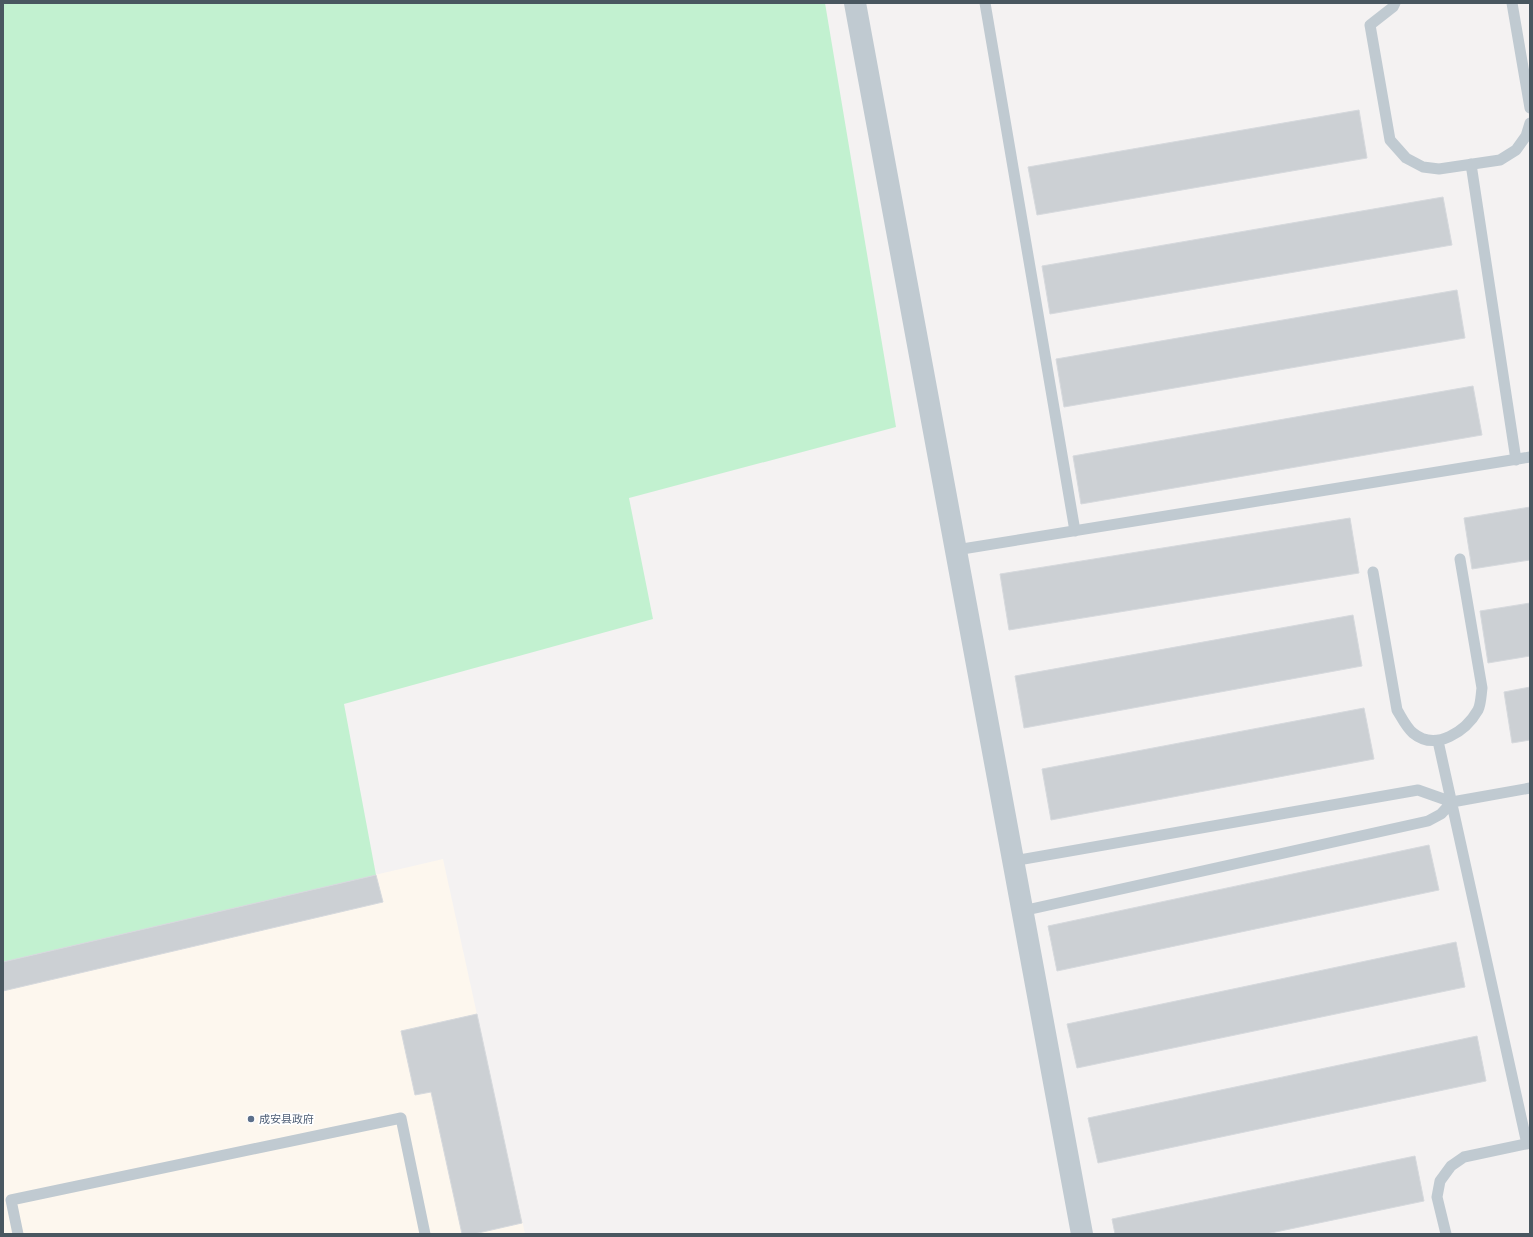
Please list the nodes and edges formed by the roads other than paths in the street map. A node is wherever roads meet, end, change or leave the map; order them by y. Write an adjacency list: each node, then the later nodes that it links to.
1 (855, 3): 11 (street)
2 (985, 3): 10 (lane)
3 (1395, 3): 7 (lane)
4 (1512, 3): 5 (lane)
5 (1530, 108)
6 (1530, 123): 7 (lane)
7 (1471, 164): 9 (lane)
8 (1530, 457): 9 (lane)
9 (1516, 460): 10 (lane)
10 (1075, 531): 11 (lane)
11 (956, 550): 17 (street)
12 (1460, 559): 14 (lane)
13 (1373, 572): 14 (lane)
14 (1438, 741): 16 (lane)
15 (1530, 788): 16 (lane)
16 (1452, 802): 17 (lane); 18 (lane); 19 (lane)
17 (1013, 861): 18 (street)
18 (1022, 911): 22 (street)
19 (1528, 1143): 23 (lane)
20 (18, 1234): 21 (lane)
21 (425, 1234)
22 (1082, 1234)
23 (1446, 1234)

